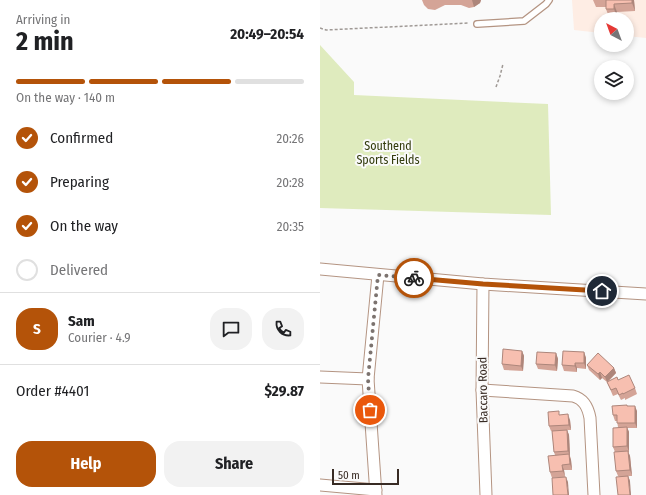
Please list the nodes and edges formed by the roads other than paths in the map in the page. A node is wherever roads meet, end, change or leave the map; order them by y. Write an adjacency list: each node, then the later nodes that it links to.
1 (549, 0): 2 (lane)
2 (477, 24)
3 (320, 269): 4 (street)
4 (378, 275): 5 (street); 8 (street)
5 (483, 284): 6 (street); 9 (street, Baccaro Road)
6 (646, 294)
7 (320, 377): 8 (street)
8 (368, 379): 11 (street)
9 (482, 390): 12 (street, Baccaro Road); 13 (street)
10 (320, 485): 11 (street)
11 (376, 492)
12 (486, 495)
13 (594, 495)

